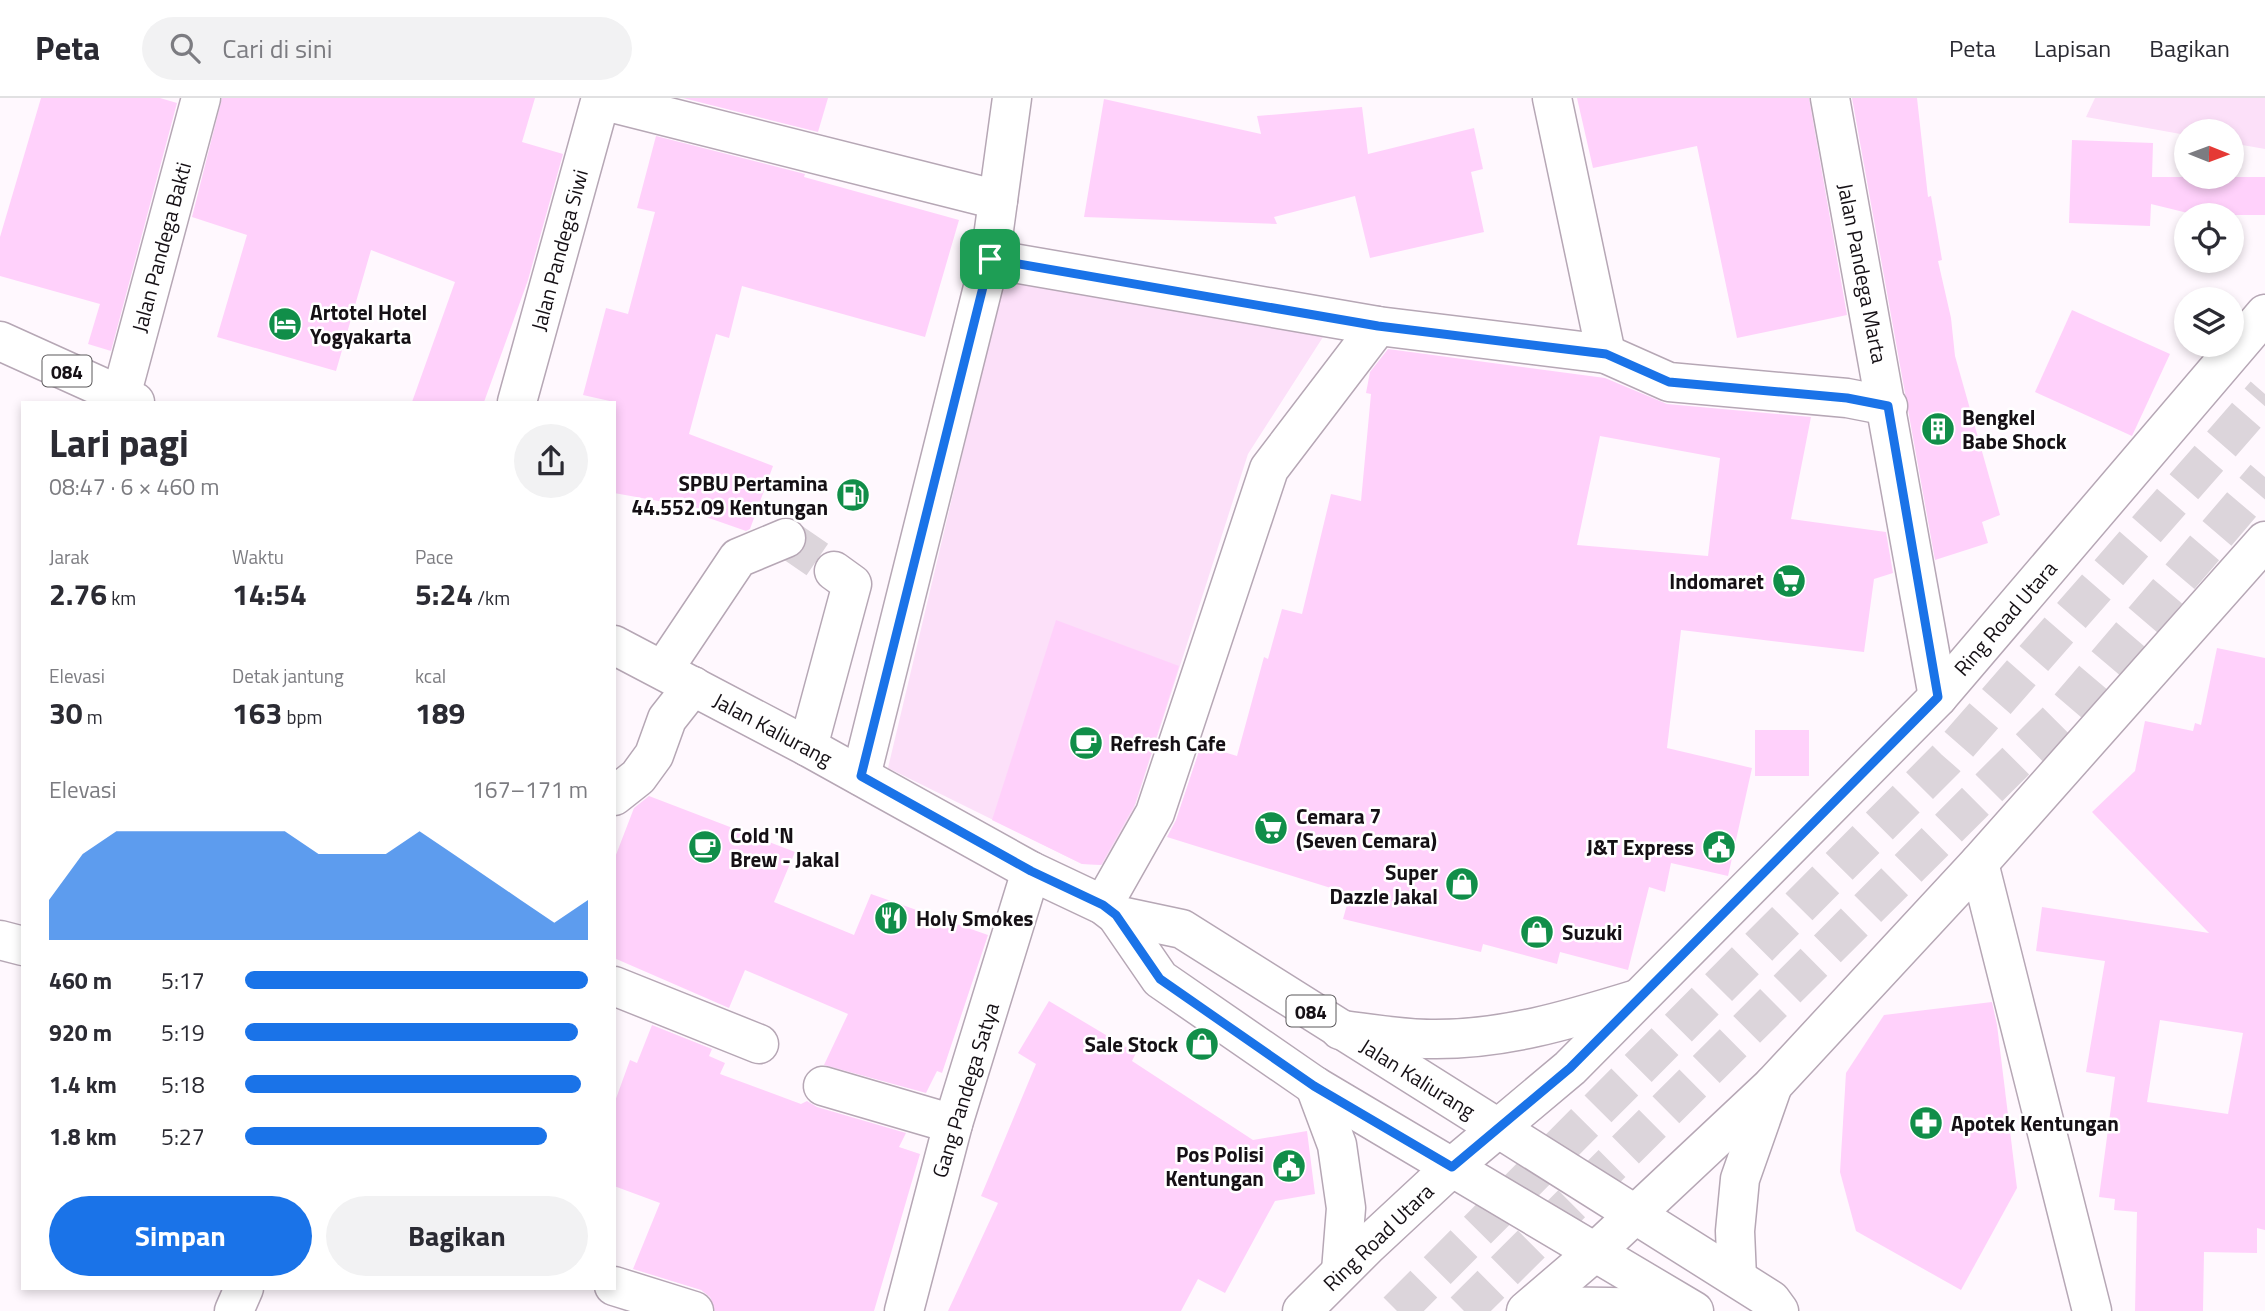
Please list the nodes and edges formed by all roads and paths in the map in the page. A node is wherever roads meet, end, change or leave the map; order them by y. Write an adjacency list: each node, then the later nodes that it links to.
1 (201, 98): 12 (main road, Jalan Pandega Bakti)
2 (1012, 98): 6 (main road)
3 (1552, 98): 11 (main road)
4 (1830, 98): 14 (main road, Jalan Pandega Marta)
5 (601, 99): 6 (main road); 13 (main road, Jalan Pandega Siwi)
6 (998, 200): 7 (main road)
7 (990, 259): 9 (main road); 22 (main road)
8 (2265, 314): 20 (main road, Ring Road Utara)
9 (1378, 326): 11 (main road); 26 (main road)
10 (0, 341): 12 (main road, 084)
11 (1606, 354): 14 (main road)
12 (128, 399)
13 (517, 401)
14 (1888, 406): 20 (main road, Jalan Pandega Marta)
15 (786, 538): 19 (main road)
16 (2265, 541): 24 (main road)
17 (834, 571): 21 (main road)
18 (616, 646): 19 (main road, Jalan Kaliurang / 084)
19 (678, 678): 21 (main road, Jalan Kaliurang / 084); 23 (main road)
20 (1938, 697): 30 (main road, Ring Road Utara)
21 (808, 747): 22 (main road, Jalan Kaliurang / 084)
22 (861, 776): 25 (main road, Jalan Kaliurang / 084)
23 (616, 794)
24 (1979, 863): 35 (main road); 52 (main road)
25 (1031, 871): 26 (main road, Jalan Kaliurang / 084); 36 (main road, Gang Pandega Satya)
26 (1110, 910): 31 (main road, Jalan Kaliurang / 084); 34 (main road)
27 (0, 940): 28 (main road)
28 (21, 945)
29 (616, 987): 32 (main road)
30 (1637, 999): 31 (main road); 37 (main road, Ring Road Utara)
31 (1340, 1030): 37 (main road, Jalan Kaliurang / 084)
32 (759, 1044)
33 (823, 1086): 36 (main road)
34 (1314, 1086): 38 (main road); 41 (main road)
35 (1773, 1086): 39 (main road); 42 (main road)
36 (953, 1124): 49 (main road, Gang Pandega Satya)
37 (1499, 1128): 38 (main road, Ring Road Utara); 39 (main road, Jalan Kaliurang / 084)
38 (1452, 1167): 40 (main road); 41 (main road, Ring Road Utara)
39 (1635, 1214): 40 (main road); 42 (main road, Jalan Kaliurang / 084)
40 (1595, 1252): 45 (main road); 46 (main road)
41 (1341, 1271): 50 (main road, Ring Road Utara)
42 (1737, 1278): 51 (main road, Jalan Kaliurang / 084)
43 (616, 1287): 48 (main road)
44 (243, 1290): 47 (main road)
45 (1529, 1308): 46 (main road)
46 (1692, 1310)
47 (234, 1311)
48 (694, 1311)
49 (904, 1311)
50 (1302, 1311)
51 (1779, 1311)
52 (2092, 1311)

